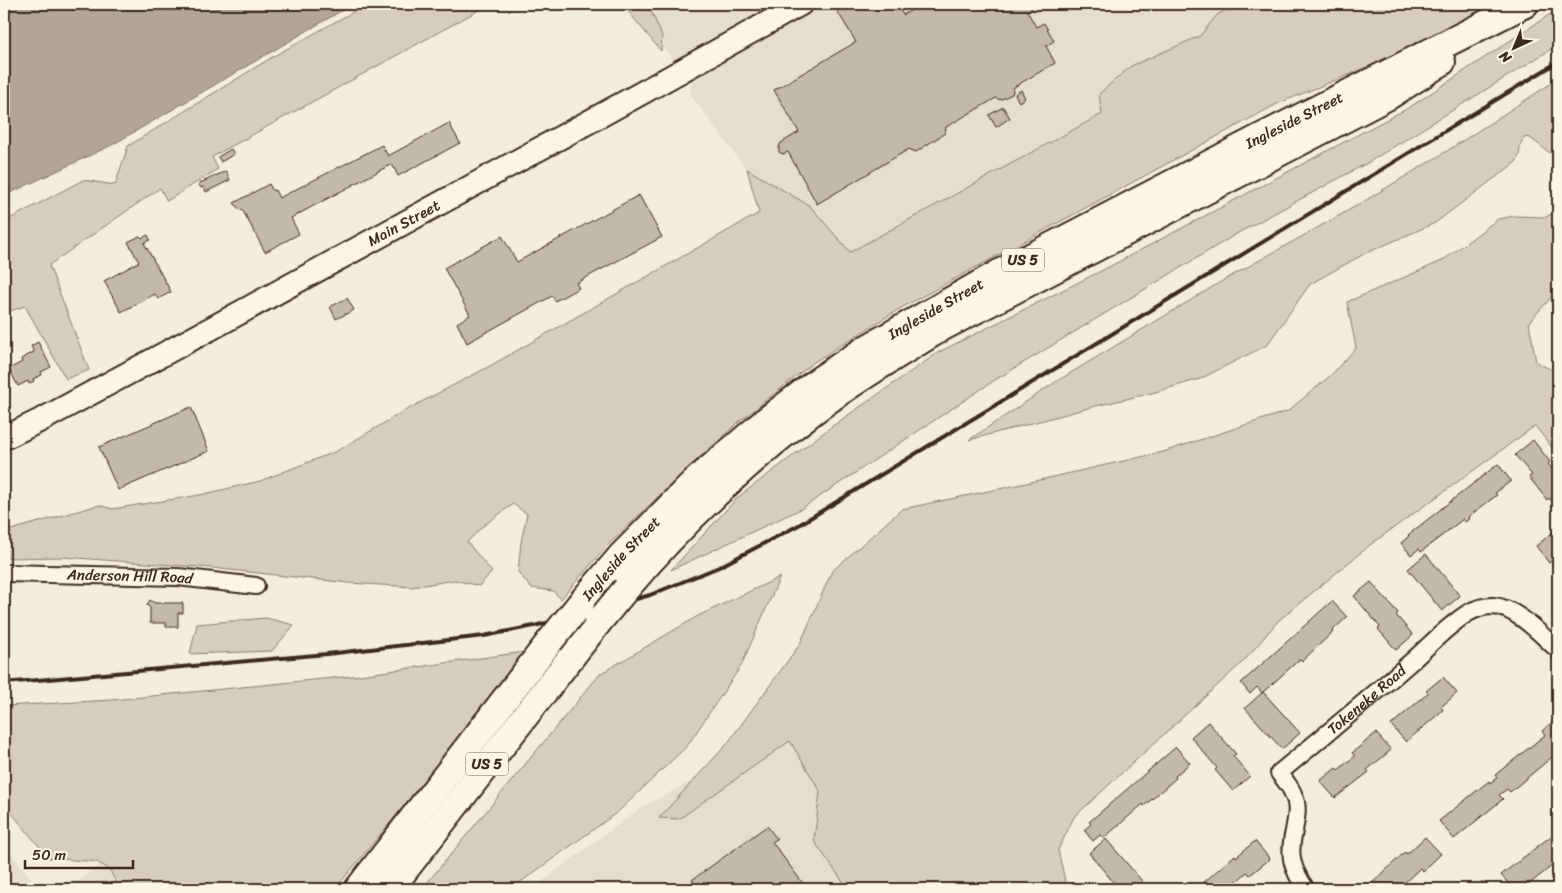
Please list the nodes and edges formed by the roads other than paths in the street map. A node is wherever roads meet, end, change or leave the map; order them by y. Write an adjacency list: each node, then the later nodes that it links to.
1 (801, 4): 4 (main road, Main Street)
2 (1525, 4): 8 (main road, Ingleside Street / US 5, bridge)
3 (1532, 4): 9 (main road, Ingleside Street / US 5, bridge)
4 (4, 438)
5 (4, 573): 6 (street, Anderson Hill Road)
6 (256, 586)
7 (1558, 650): 10 (street, Tokeneke Road)
8 (358, 889)
9 (390, 889)
10 (1306, 889)

